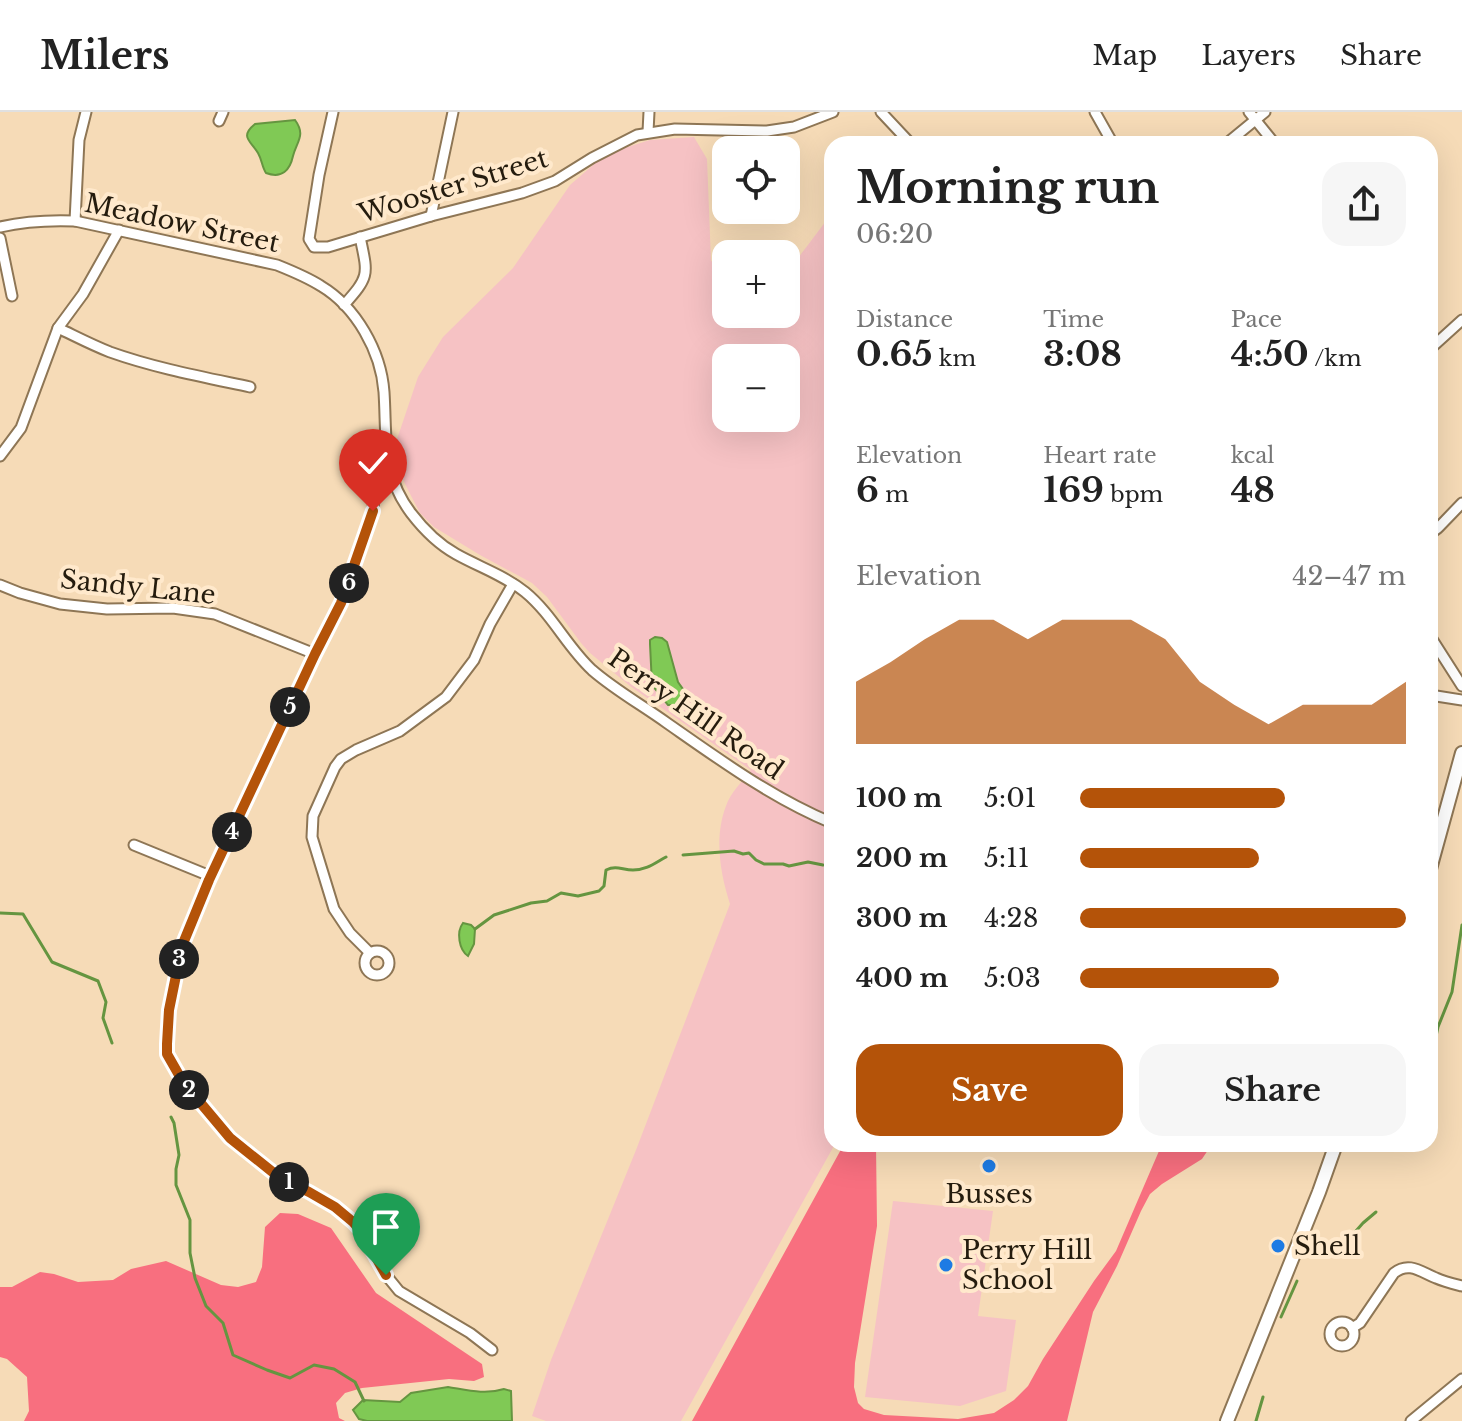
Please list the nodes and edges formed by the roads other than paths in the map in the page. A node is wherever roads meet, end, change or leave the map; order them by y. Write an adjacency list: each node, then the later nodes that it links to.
1 (86, 112): 16 (street)
2 (333, 112): 19 (street, Wooster Street)
3 (453, 112): 15 (street)
4 (649, 112): 10 (street)
5 (833, 112): 10 (street, Wooster Street)
6 (881, 112): 11 (street)
7 (1095, 112): 12 (street)
8 (1265, 112): 9 (street)
9 (1252, 116): 13 (street); 14 (street)
10 (648, 132): 15 (street, Wooster Street)
11 (904, 136)
12 (1108, 136)
13 (1233, 136)
14 (1268, 136)
15 (431, 216): 19 (street, Wooster Street)
16 (75, 221): 17 (street, Meadow Street); 18 (street, Meadow Street)
17 (0, 227)
18 (119, 230): 22 (street, Meadow Street); 24 (street)
19 (360, 237): 22 (street)
20 (0, 238): 21 (street)
21 (12, 296)
22 (344, 305): 28 (street, Perry Hill Road)
23 (1462, 320): 25 (street)
24 (58, 328): 26 (street); 27 (street)
25 (1438, 338)
26 (250, 387)
27 (0, 456)
28 (387, 462): 31 (street, Perry Hill Road); 34 (street)
29 (1462, 503): 30 (street)
30 (1438, 528)
31 (513, 584): 39 (street, Perry Hill Road); 43 (street)
32 (0, 585): 34 (street, Sandy Lane)
33 (1438, 648): 35 (street)
34 (315, 654): 42 (street)
35 (1462, 686)
36 (1438, 696): 37 (street)
37 (1462, 700)
38 (1462, 753): 40 (main road)
39 (824, 819)
40 (1438, 826)
41 (134, 845): 42 (street)
42 (210, 876): 47 (street)
43 (370, 953)
44 (1333, 1152): 49 (main road)
45 (1462, 1286): 46 (street)
46 (1352, 1328)
47 (492, 1350)
48 (1462, 1379): 50 (street)
49 (1227, 1421)
50 (1411, 1421)

